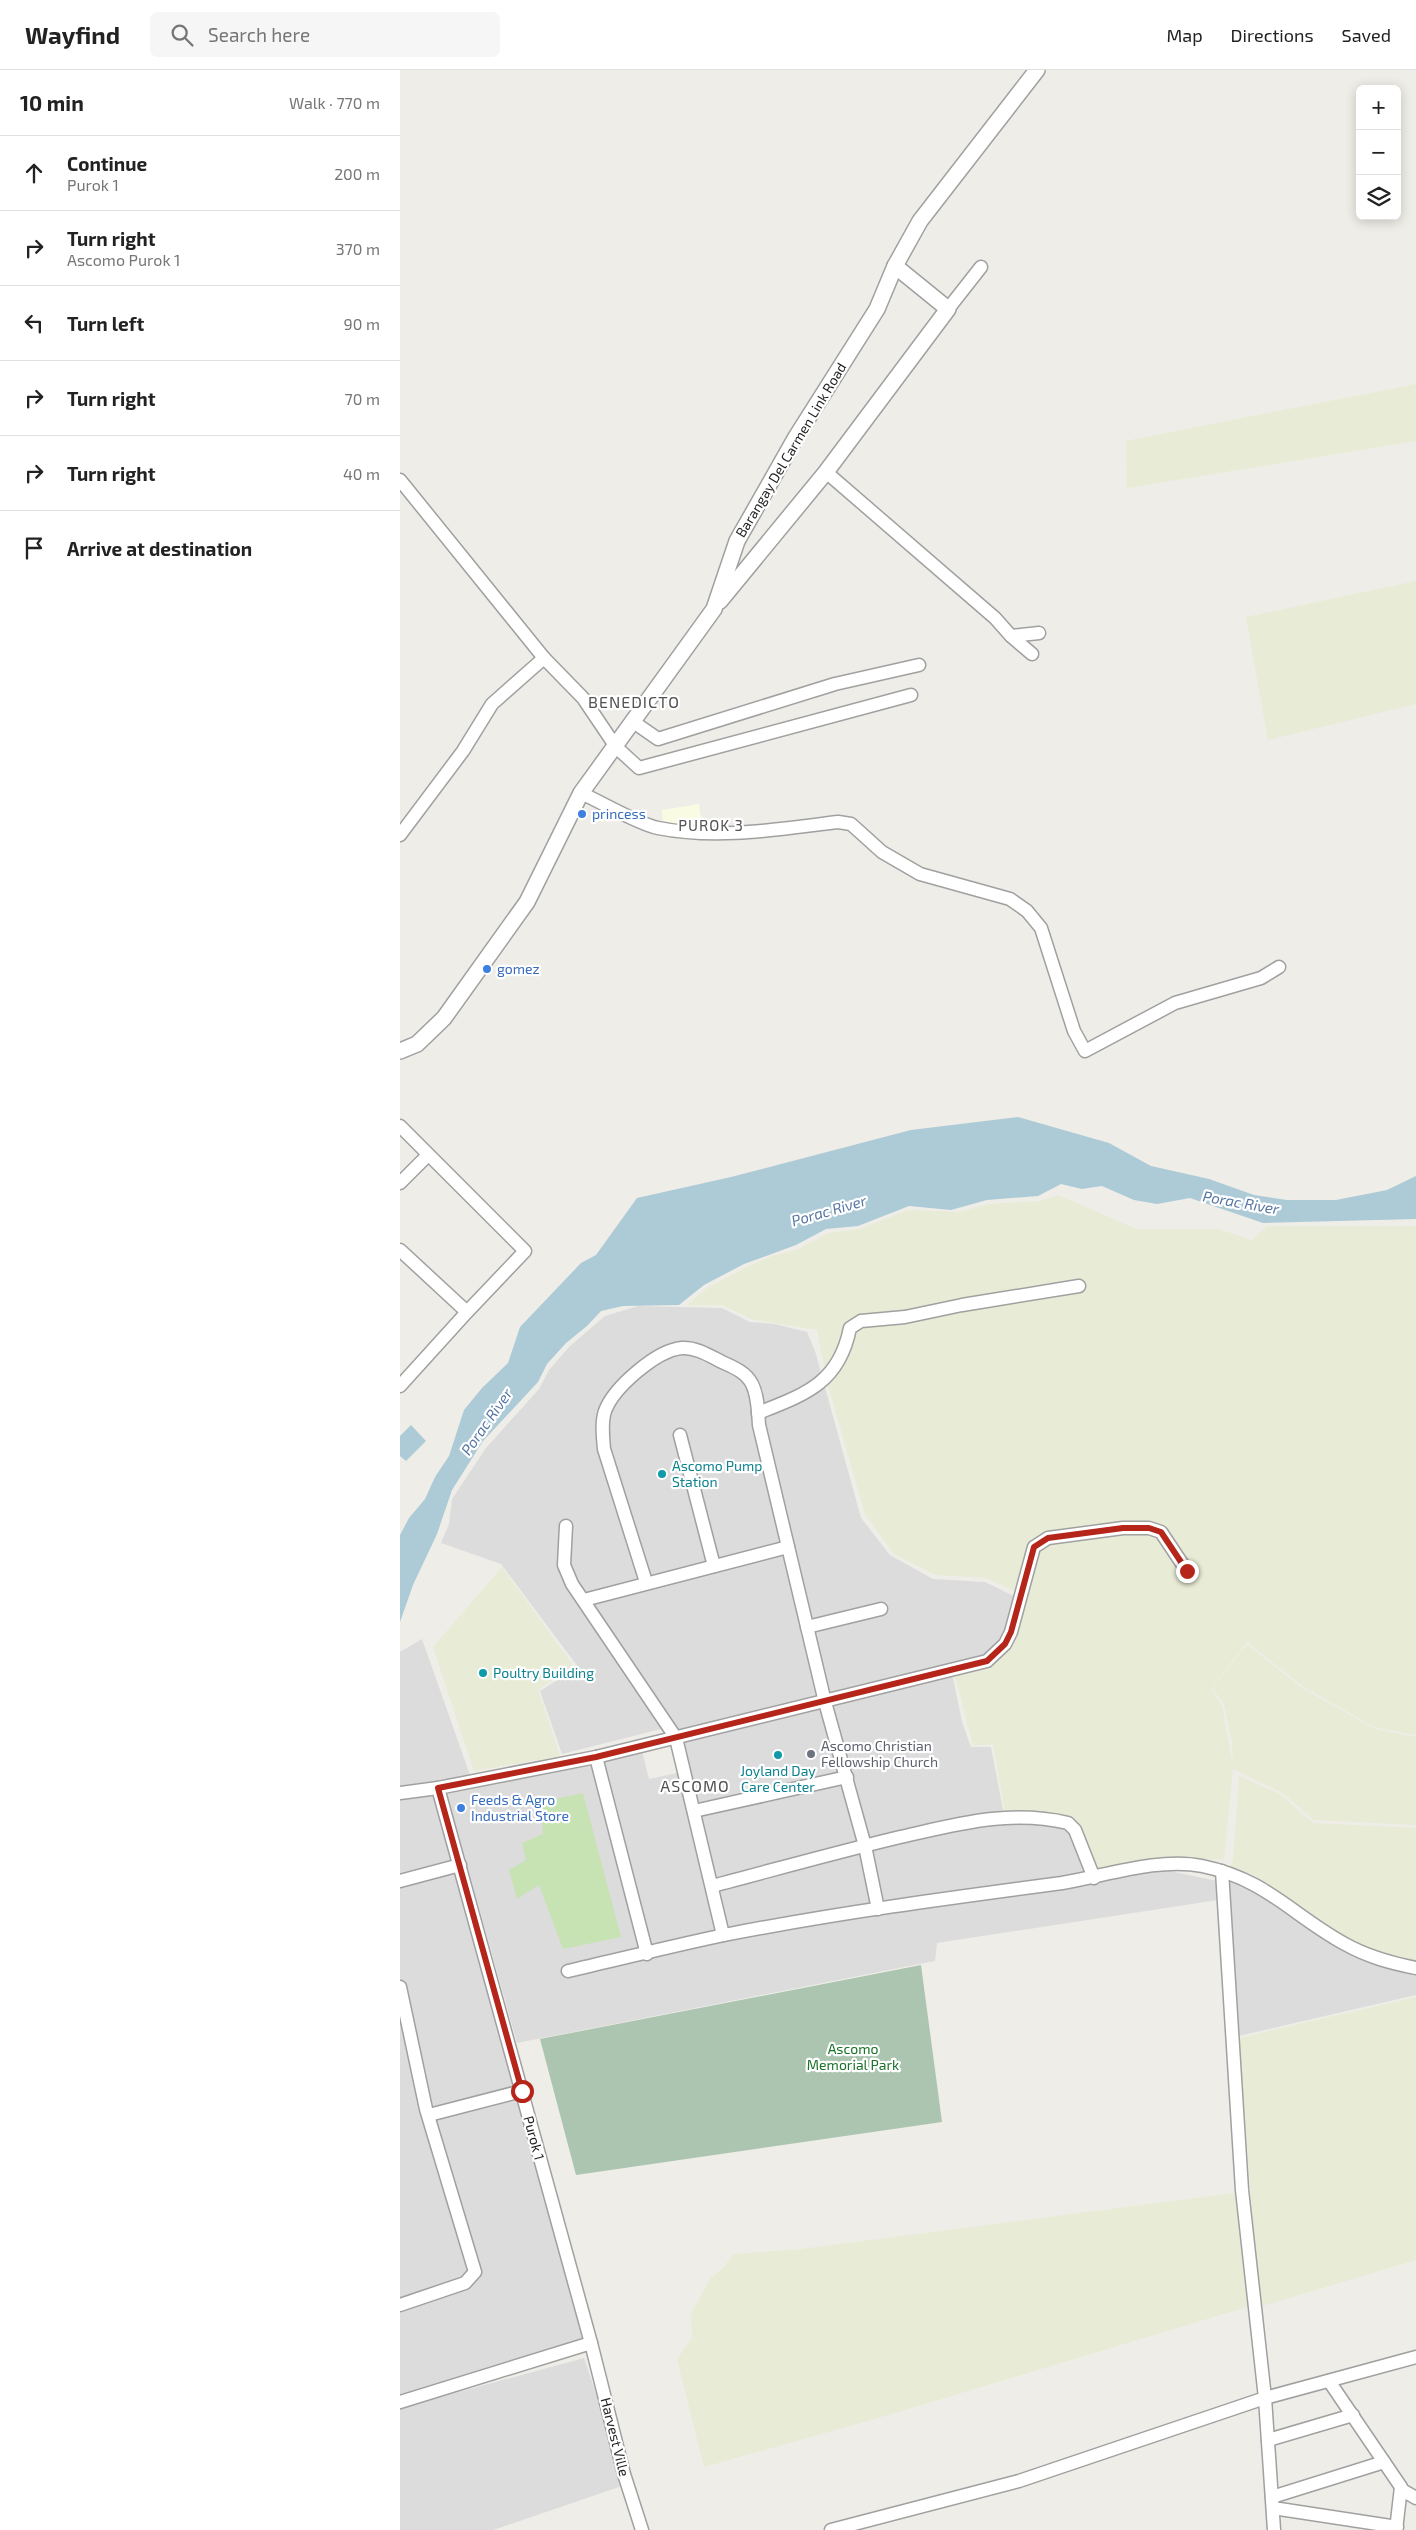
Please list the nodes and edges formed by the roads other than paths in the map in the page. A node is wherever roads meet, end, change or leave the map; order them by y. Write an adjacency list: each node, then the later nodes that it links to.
1 (1037, 70): 2 (street, Barangay Del Carmen Link Road)
2 (896, 266): 4 (street); 7 (street, Barangay Del Carmen Link Road)
3 (981, 267): 4 (street)
4 (948, 308): 5 (street)
5 (826, 472): 7 (street); 9 (street)
6 (400, 480): 11 (street)
7 (714, 609): 14 (street, Barangay Del Carmen Link Road)
8 (1038, 633): 9 (street)
9 (1011, 636): 10 (street)
10 (1032, 654)
11 (544, 658): 15 (street); 17 (street)
12 (919, 665): 14 (street)
13 (911, 695): 15 (street)
14 (632, 721): 15 (street, Barangay Del Carmen Link Road)
15 (616, 747): 16 (street, Barangay Del Carmen Link Road)
16 (581, 793): 18 (street); 19 (street, Barangay Del Carmen Link Road)
17 (400, 835)
18 (1279, 967)
19 (400, 1051)
20 (400, 1126): 21 (street)
21 (428, 1155): 22 (street); 25 (street)
22 (400, 1183)
23 (400, 1250): 25 (street)
24 (1079, 1286): 27 (street)
25 (466, 1312): 26 (street)
26 (400, 1386)
27 (758, 1413): 30 (street); 33 (street)
28 (680, 1435): 31 (street)
29 (566, 1526): 34 (street)
30 (788, 1547): 31 (street); 36 (street)
31 (714, 1566): 33 (street)
32 (1187, 1571): 37 (street)
33 (646, 1582): 34 (street)
34 (584, 1600): 38 (street)
35 (881, 1609): 36 (street)
36 (807, 1627): 37 (street)
37 (825, 1702): 38 (street); 40 (street)
38 (676, 1738): 39 (street); 43 (street)
39 (596, 1757): 41 (street); 52 (street)
40 (847, 1777): 43 (street); 44 (street)
41 (438, 1788): 42 (street); 45 (street, Purok 1)
42 (400, 1793)
43 (694, 1811): 49 (street)
44 (865, 1846): 47 (street); 49 (street); 50 (street)
45 (460, 1865): 48 (street); 56 (street, Purok 1)
46 (1222, 1871): 47 (street); 53 (street); 62 (street)
47 (1094, 1878): 50 (street)
48 (400, 1881)
49 (712, 1886): 51 (street)
50 (878, 1908): 51 (street)
51 (723, 1935): 52 (street)
52 (647, 1954): 54 (street)
53 (1416, 1968)
54 (568, 1971)
55 (400, 1987): 57 (street)
56 (522, 2091): 57 (street); 59 (street, Purok 1)
57 (428, 2115): 58 (street)
58 (400, 2305)
59 (591, 2343): 63 (street); 71 (street, Harvest Ville)
60 (1416, 2357): 61 (street)
61 (1330, 2381): 62 (street); 64 (street)
62 (1265, 2398): 65 (street); 72 (street)
63 (400, 2402)
64 (1353, 2415): 65 (street); 66 (street)
65 (1268, 2440): 69 (street)
66 (1384, 2462): 67 (street); 69 (street)
67 (1402, 2490): 68 (street); 70 (street)
68 (1416, 2498)
69 (1272, 2503): 70 (street); 73 (street)
70 (1397, 2528)
71 (642, 2530)
72 (831, 2530)
73 (1274, 2530)

